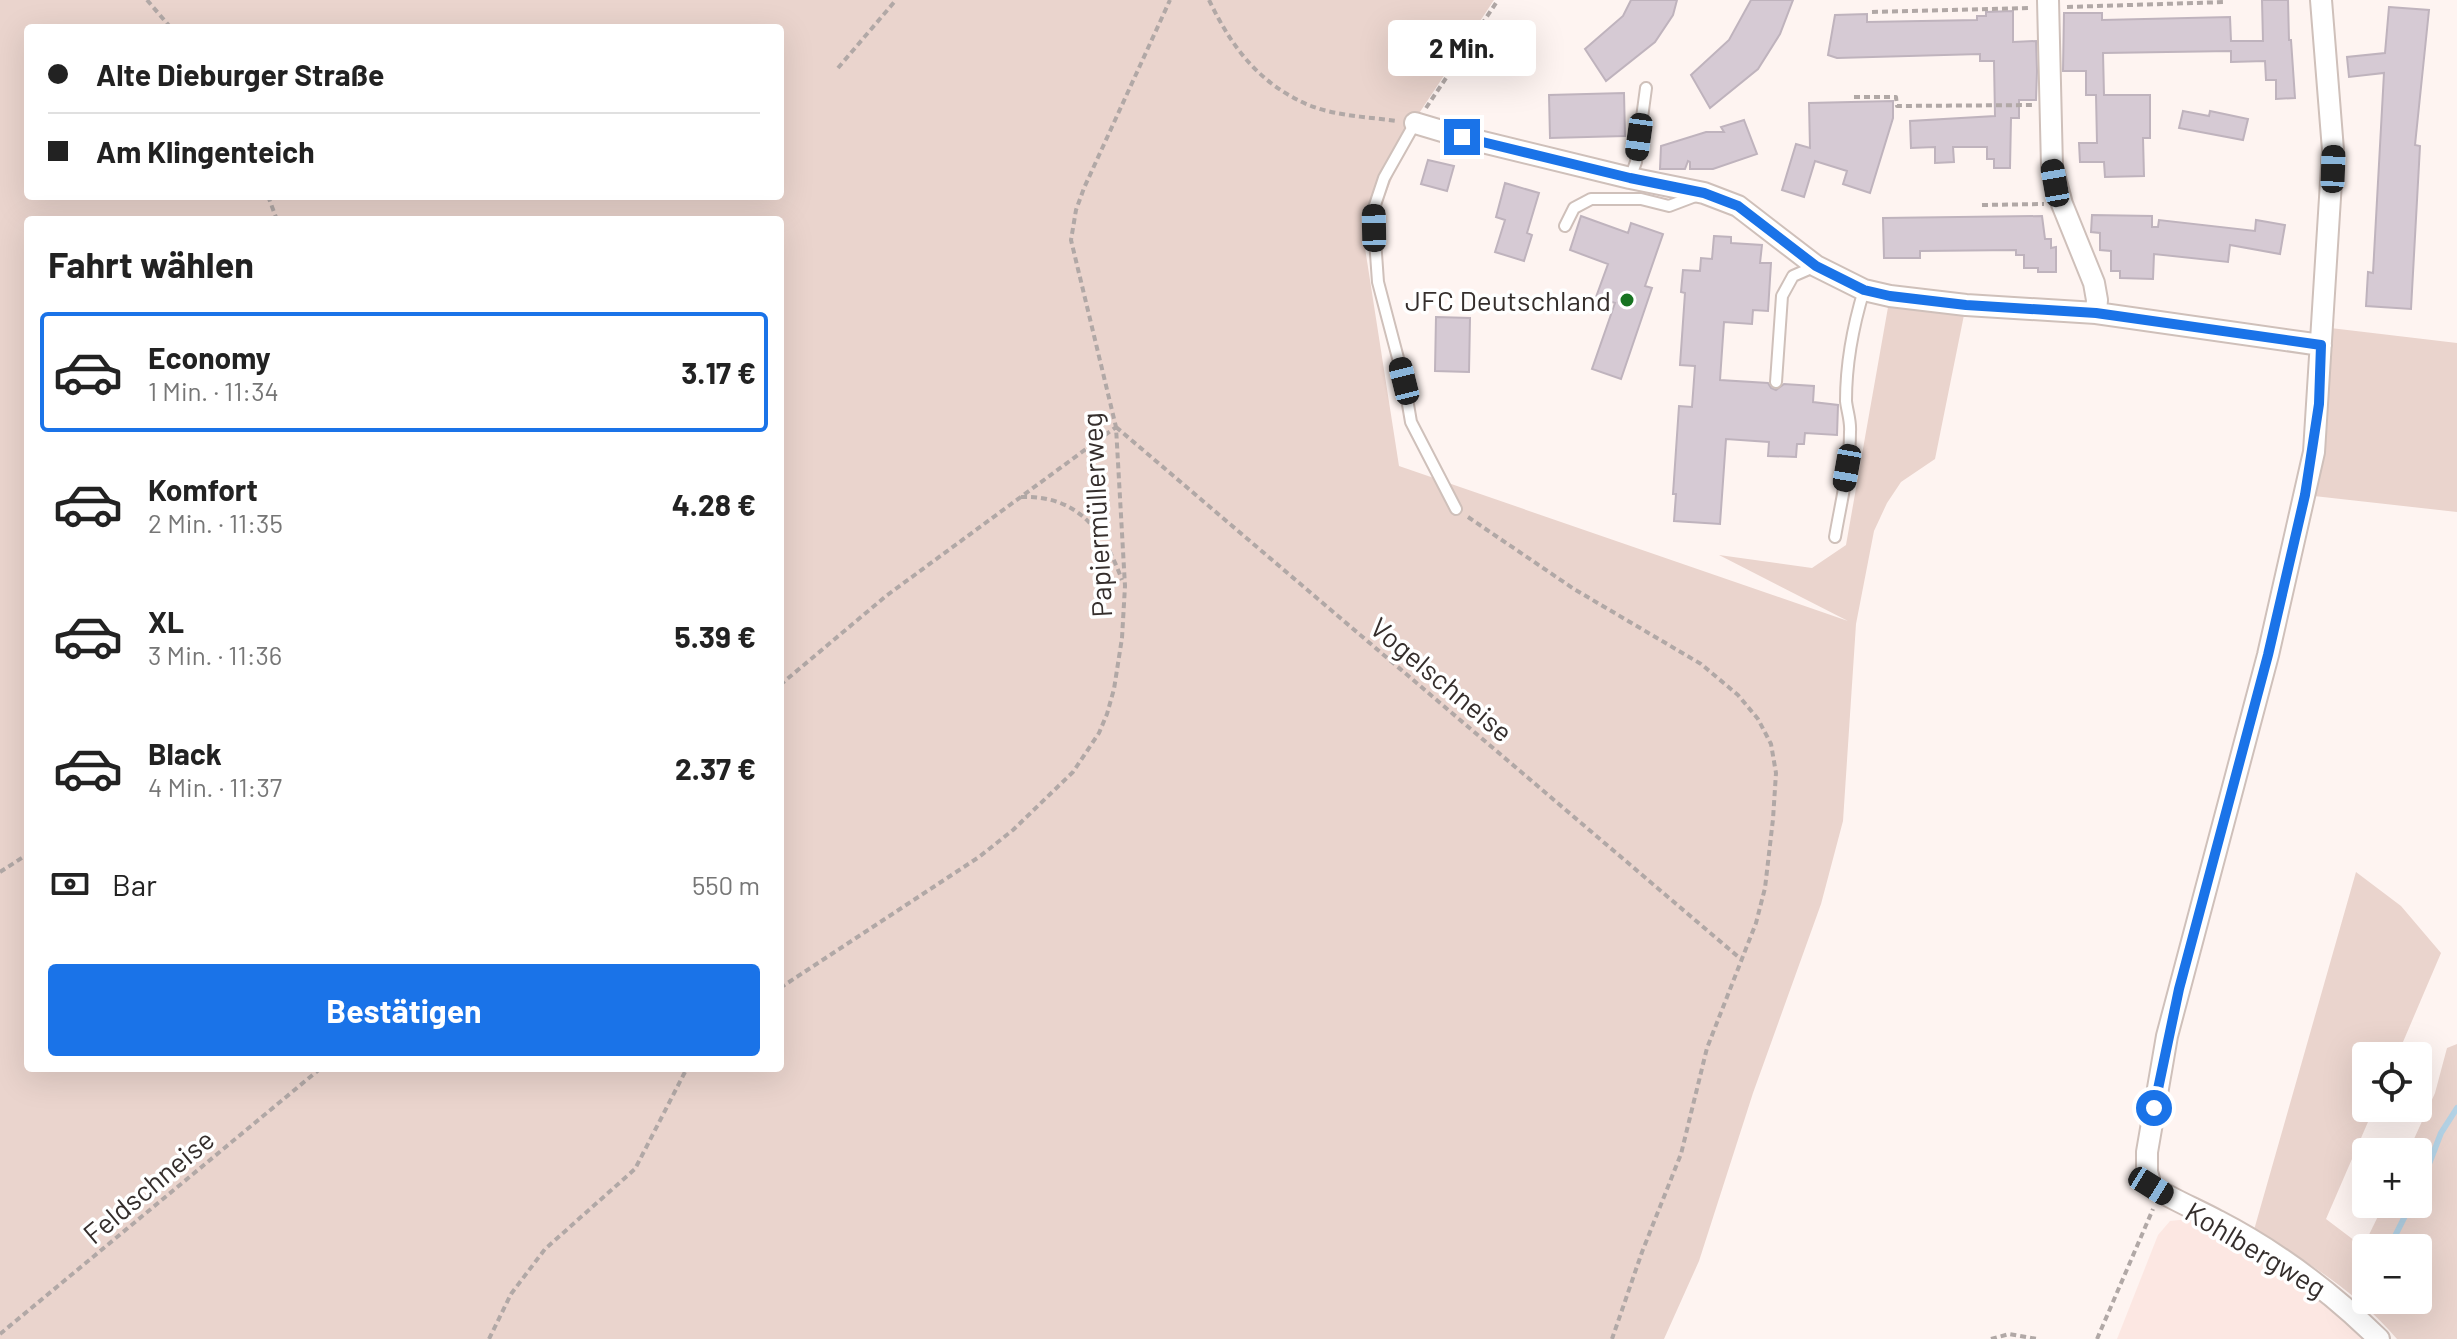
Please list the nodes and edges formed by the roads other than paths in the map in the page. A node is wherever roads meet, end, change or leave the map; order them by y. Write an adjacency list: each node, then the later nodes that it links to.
1 (2048, 0): 10 (street)
2 (2321, 0): 11 (street)
3 (1646, 88): 5 (lane)
4 (1415, 123): 5 (street); 13 (lane)
5 (1630, 178): 6 (street)
6 (1704, 193): 7 (lane); 8 (street)
7 (1565, 226)
8 (1816, 266): 9 (street); 12 (lane)
9 (1864, 290): 10 (street); 14 (lane)
10 (2096, 313): 11 (street)
11 (2321, 345): 15 (street, Kohlbergweg)
12 (1776, 382)
13 (1456, 509)
14 (1835, 537)
15 (2379, 1339)

